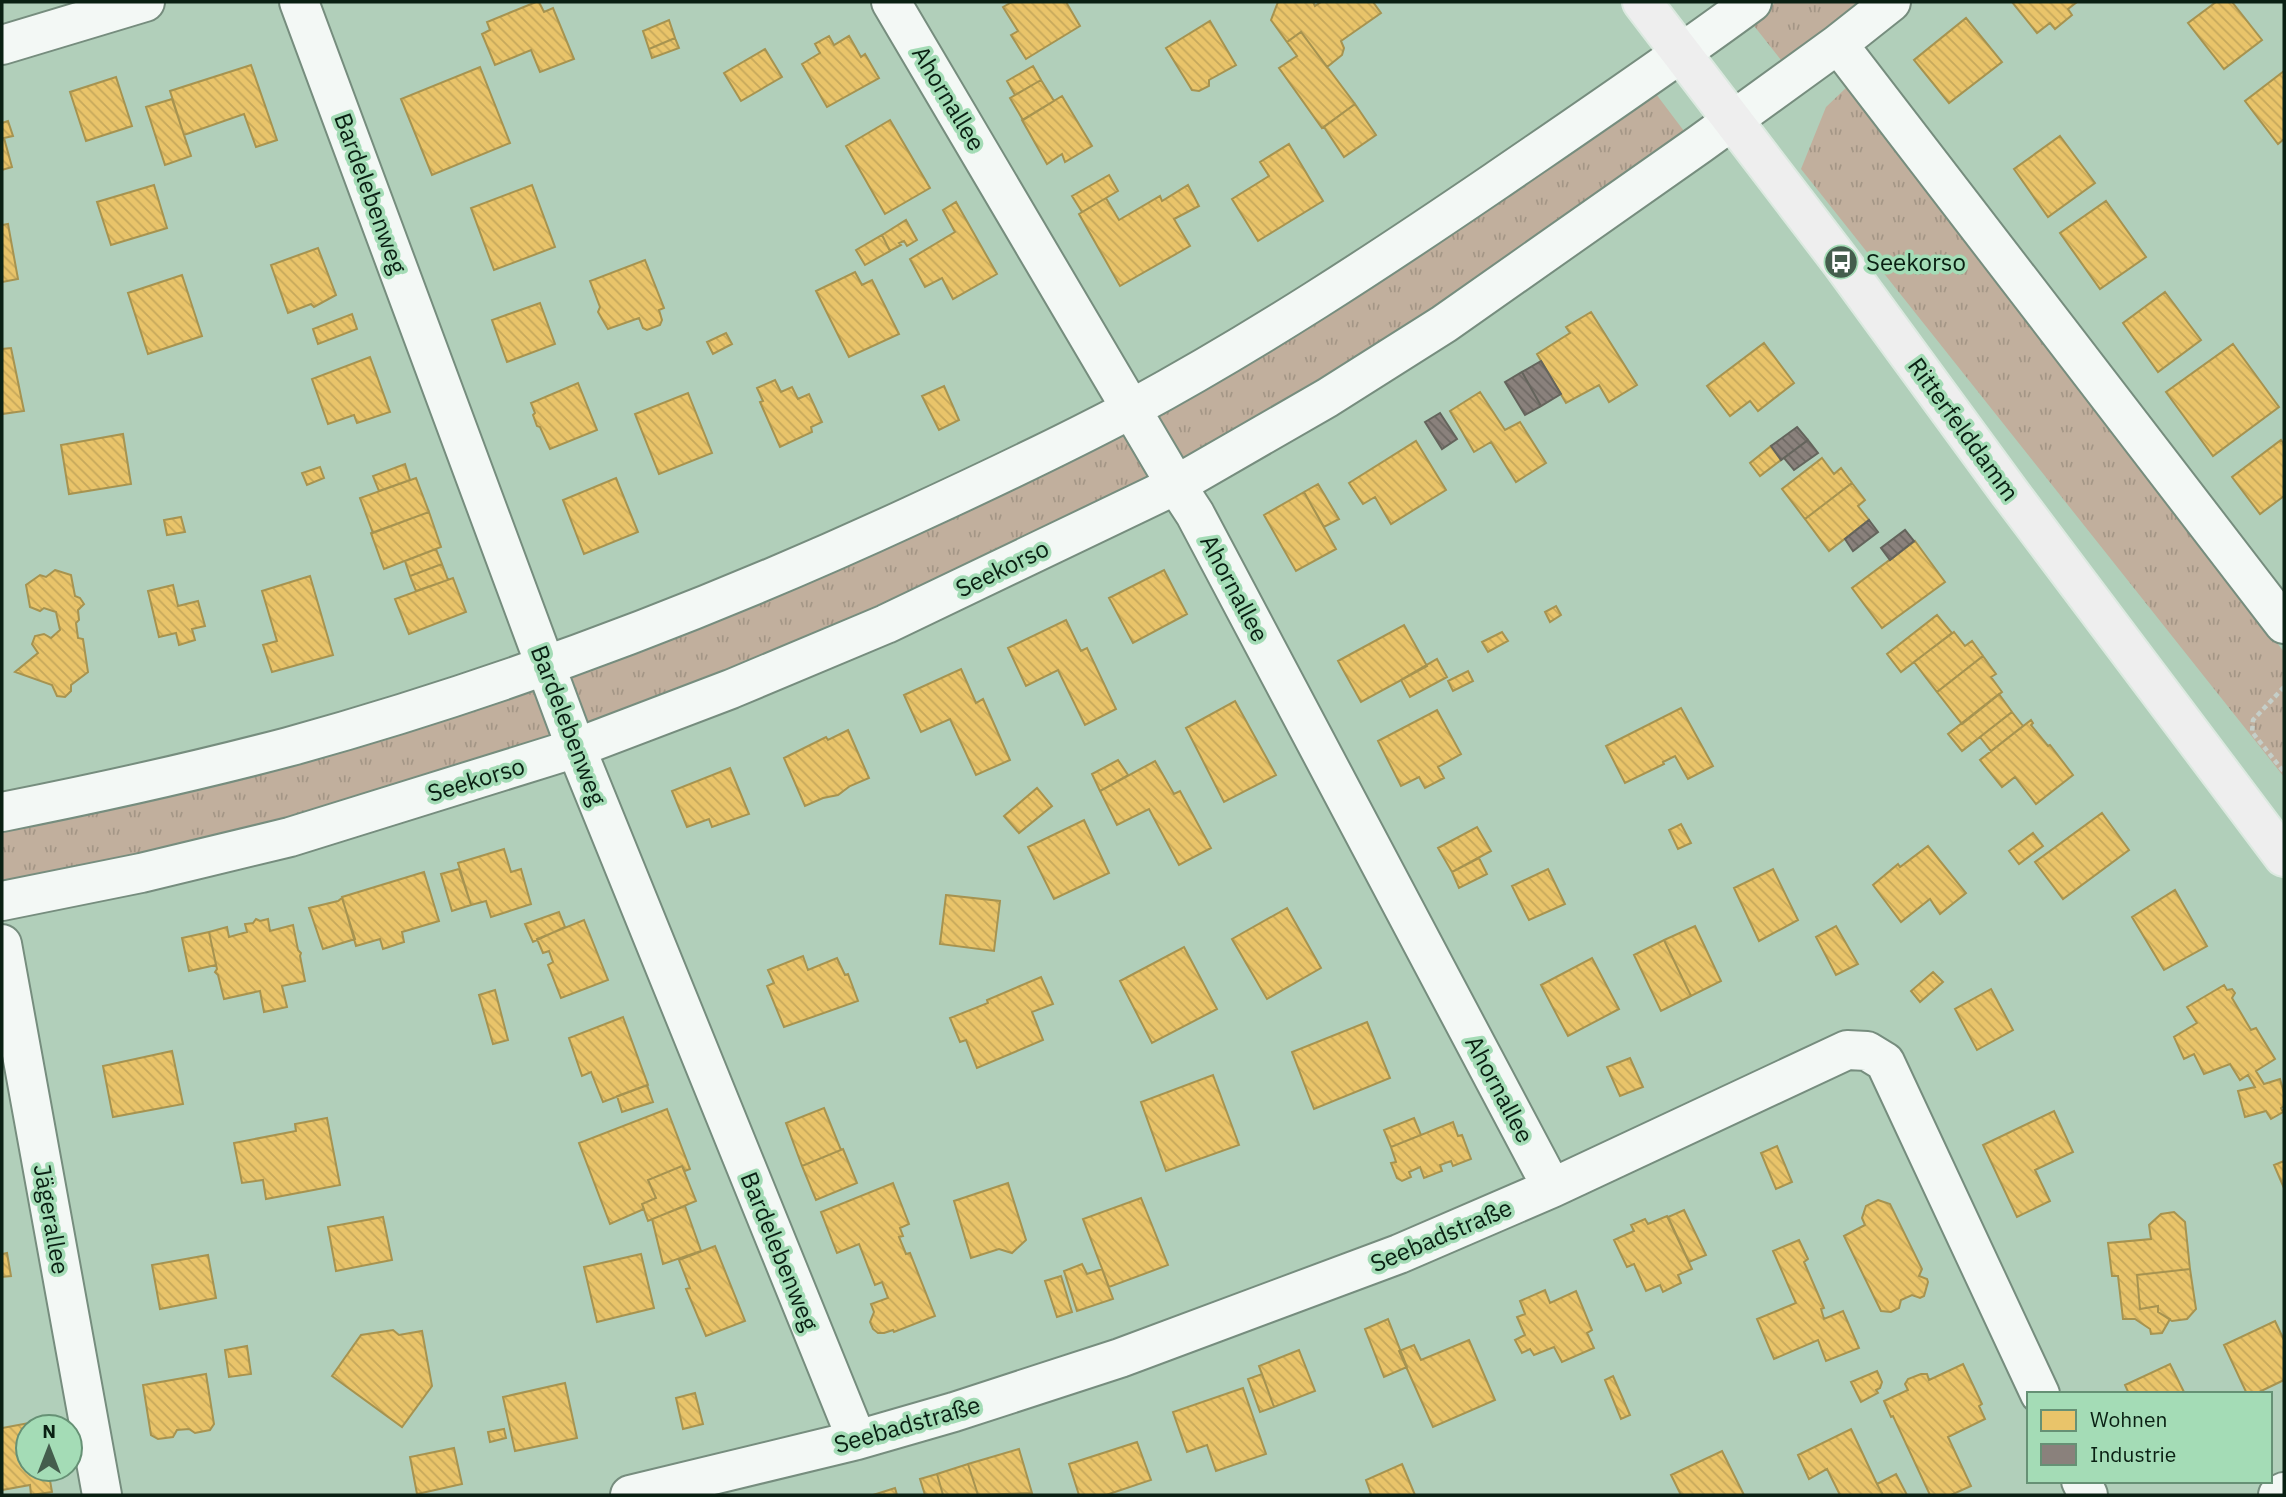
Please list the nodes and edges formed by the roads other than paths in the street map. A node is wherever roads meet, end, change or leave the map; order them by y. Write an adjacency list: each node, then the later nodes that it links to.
1 (140, 2): 7 (street)
2 (299, 2): 14 (street, Bardelebenweg)
3 (891, 2): 11 (street, Ahornallee)
4 (1642, 2): 9 (main road, Ritterfelddamm)
5 (1752, 2): 9 (street)
6 (1891, 2): 8 (street, Seekorso)
7 (2, 44)
8 (1838, 44): 10 (street, Seekorso); 13 (street)
9 (1683, 52): 10 (main road, Ritterfelddamm); 11 (street)
10 (1734, 120): 12 (street, Seekorso); 17 (main road, Ritterfelddamm)
11 (1132, 408): 12 (street, Ahornallee); 14 (street)
12 (1176, 485): 15 (street, Seekorso); 20 (street, Ahornallee)
13 (2284, 624)
14 (546, 666): 15 (street, Bardelebenweg); 16 (street)
15 (576, 748): 18 (street, Seekorso); 22 (street, Bardelebenweg)
16 (2, 812)
17 (2284, 857)
18 (2, 901)
19 (2, 944): 24 (street, Jägerallee)
20 (1552, 1188): 21 (street, Seebadstraße); 22 (street, Seebadstraße)
21 (2039, 1392)
22 (857, 1440): 25 (street, Seebadstraße)
23 (2284, 1492): 26 (street)
24 (102, 1495)
25 (630, 1495)
26 (2278, 1495)

